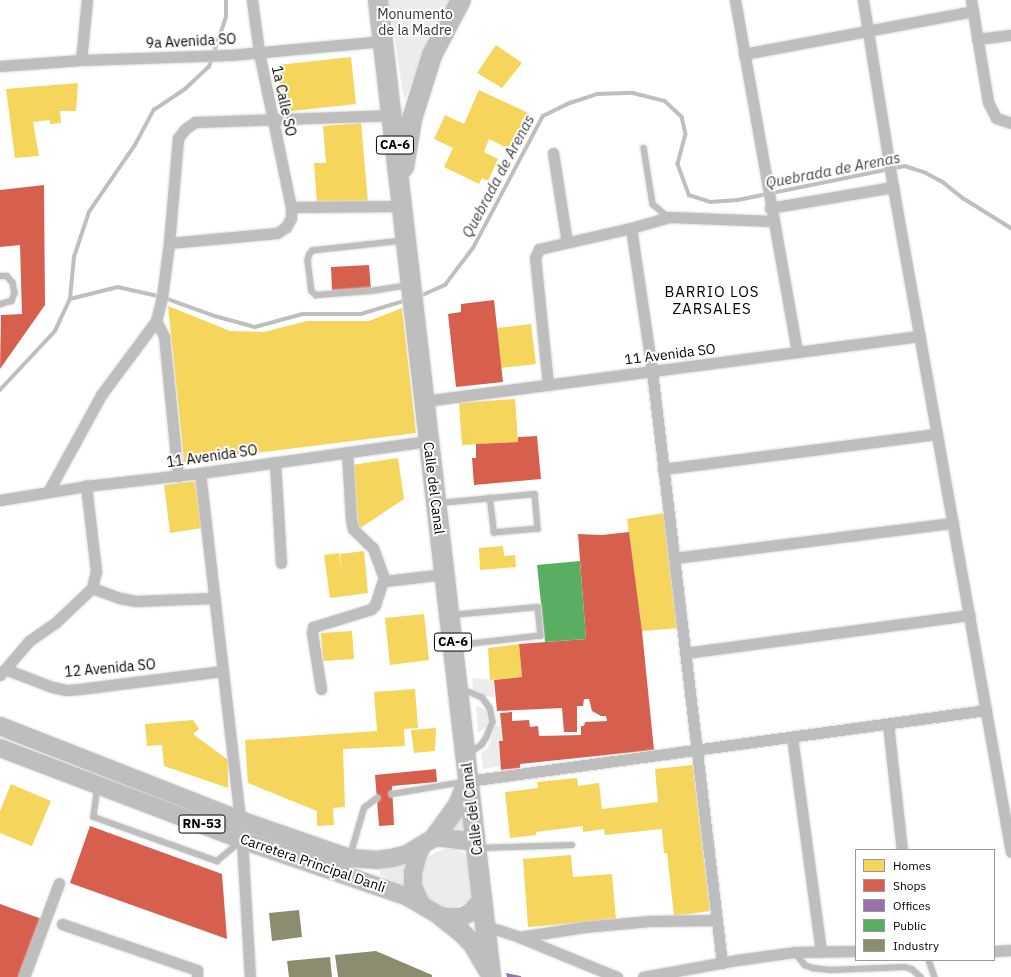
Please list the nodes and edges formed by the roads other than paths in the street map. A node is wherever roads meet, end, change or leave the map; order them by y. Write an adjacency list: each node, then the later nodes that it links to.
1 (87, 0): 15 (street)
2 (252, 0): 13 (street, 1a Calle SO)
3 (378, 0): 12 (highway, Calle del Canal / CA-6)
4 (461, 0): 23 (highway)
5 (735, 0): 14 (street)
6 (863, 0): 9 (street)
7 (971, 0): 8 (street)
8 (973, 11): 9 (street); 11 (street)
9 (868, 31): 14 (street); 22 (street)
10 (1011, 35): 11 (street)
11 (977, 39): 19 (street)
12 (383, 41): 13 (street, 9a Avenida SO); 17 (highway, Calle del Canal / CA-6)
13 (259, 52): 15 (street, 9a Avenida SO); 18 (street, 1a Calle SO)
14 (744, 54): 24 (street)
15 (81, 60): 16 (street, 9a Avenida SO)
16 (0, 66)
17 (391, 115): 18 (street); 23 (highway, Calle del Canal / CA-6)
18 (273, 118): 25 (street, 1a Calle SO); 31 (street)
19 (1011, 123)
20 (644, 148): 26 (lane)
21 (553, 153): 30 (street)
22 (892, 183): 24 (street); 36 (street)
23 (401, 199): 25 (street); 29 (highway, Calle del Canal / CA-6)
24 (770, 203): 27 (street)
25 (291, 207): 31 (street)
26 (669, 217): 27 (street); 28 (street)
27 (773, 221): 37 (street)
28 (631, 228): 30 (street); 38 (street)
29 (405, 240): 33 (highway, Calle del Canal / CA-6); 33 (lane)
30 (567, 242): 39 (street)
31 (169, 243): 35 (street)
32 (0, 276): 34 (lane)
33 (412, 295): 40 (highway, Calle del Canal / CA-6)
34 (0, 305)
35 (156, 321): 47 (street); 49 (street)
36 (920, 336): 37 (street, 11 Avenida SO); 41 (street)
37 (796, 352): 38 (street, 11 Avenida SO)
38 (652, 371): 39 (street, 11 Avenida SO); 45 (street)
39 (548, 384): 40 (street, 11 Avenida SO)
40 (424, 401): 42 (highway, Calle del Canal / CA-6)
41 (937, 434): 45 (street); 53 (street)
42 (428, 441): 43 (street, 11 Avenida SO); 52 (highway, Calle del Canal / CA-6)
43 (347, 452): 44 (street, 11 Avenida SO); 57 (street)
44 (275, 462): 46 (street, 11 Avenida SO); 55 (street)
45 (663, 469): 54 (street)
46 (200, 473): 47 (street, 11 Avenida SO); 59 (street)
47 (178, 476): 48 (street, 11 Avenida SO)
48 (86, 486): 49 (street, 11 Avenida SO); 58 (street)
49 (48, 492): 51 (street, 11 Avenida SO)
50 (490, 498): 50 (lane); 52 (lane)
51 (0, 500)
52 (436, 503): 56 (highway, Calle del Canal / CA-6)
53 (953, 523): 54 (street); 60 (street)
54 (674, 558): 63 (street)
55 (281, 563)
56 (444, 574): 57 (street); 61 (highway, Calle del Canal / CA-6)
57 (385, 581): 66 (street)
58 (92, 588): 59 (street); 65 (street)
59 (213, 598): 64 (street)
60 (969, 615): 63 (street); 68 (street)
61 (450, 616): 62 (highway, Calle del Canal / CA-6); 62 (lane)
62 (454, 647): 67 (highway, Calle del Canal / CA-6)
63 (685, 653): 73 (street)
64 (222, 671): 65 (street, 12 Avenida SO); 79 (street)
65 (2, 672)
66 (321, 689)
67 (458, 689): 74 (highway, Calle del Canal / CA-6); 74 (lane)
68 (986, 710): 69 (street); 85 (street)
69 (888, 724): 71 (street); 84 (street)
70 (0, 726): 79 (main road, Carretera Principal Danli / RN-53)
71 (792, 737): 73 (street); 99 (street)
72 (0, 748): 76 (main road, Carretera Principal Danli / RN-53)
73 (697, 750): 75 (street); 91 (street)
74 (465, 756): 75 (highway, Calle del Canal / CA-6)
75 (468, 781): 77 (lane); 81 (highway); 82 (highway, Calle del Canal / CA-6)
76 (98, 785): 80 (main road, Carretera Principal Danli / RN-53); 80 (lane)
77 (392, 794)
78 (377, 798): 86 (lane)
79 (240, 820): 86 (main road, Carretera Principal Danli / RN-53)
80 (242, 840): 89 (main road, Carretera Principal Danli / RN-53); 105 (street)
81 (429, 840): 82 (main road); 86 (main road, Carretera Principal Danli / RN-53); 89 (main road)
82 (476, 845): 83 (lane); 88 (highway, Calle del Canal / CA-6)
83 (572, 845)
84 (902, 849)
85 (1011, 852)
86 (350, 858)
87 (59, 883): 103 (street)
88 (483, 898): 90 (main road); 93 (highway, Calle del Canal / CA-6)
89 (420, 902): 90 (main road, Carretera Principal Danli / RN-53)
90 (442, 917): 102 (highway)
91 (717, 920): 94 (street); 101 (street)
92 (62, 924): 104 (street)
93 (486, 926): 94 (street); 102 (highway, Calle del Canal / CA-6)
94 (519, 937): 106 (street)
95 (1011, 950): 97 (street)
96 (855, 951): 99 (street)
97 (995, 951)
98 (794, 952): 99 (street); 101 (street); 108 (lane)
99 (821, 952)
100 (928, 961): 109 (lane)
101 (722, 963): 107 (street)
102 (490, 976)
103 (24, 977)
104 (197, 977)
105 (250, 977)
106 (618, 977)
107 (643, 977)
108 (920, 977)
109 (935, 977)

